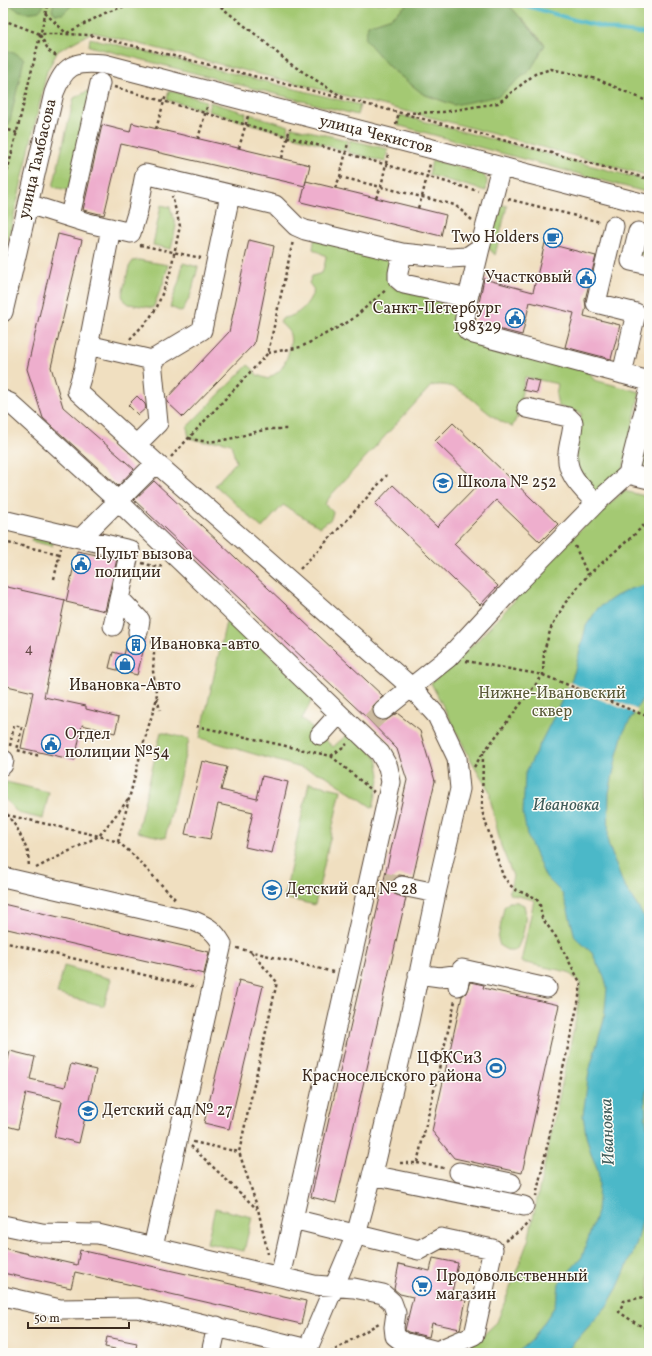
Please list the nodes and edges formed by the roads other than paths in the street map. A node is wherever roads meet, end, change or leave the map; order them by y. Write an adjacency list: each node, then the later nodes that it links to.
1 (104, 64): 3 (street, улица Чекистов); 5 (street, улица Тамбасова)
2 (100, 83): 7 (street)
3 (501, 167): 6 (street, улица Чекистов); 11 (street)
4 (230, 195): 9 (street); 12 (street); 17 (street)
5 (28, 204): 7 (street); 15 (street, улица Тамбасова)
6 (649, 205)
7 (70, 216): 9 (street)
8 (614, 226): 18 (street)
9 (111, 228): 16 (street)
10 (638, 232): 13 (street)
11 (482, 239): 12 (street); 14 (street)
12 (402, 253): 14 (street)
13 (649, 265)
14 (468, 298): 18 (street)
15 (3, 312)
16 (88, 345): 17 (street); 24 (street)
17 (152, 360): 24 (street)
18 (622, 374): 19 (street)
19 (649, 381)
20 (649, 391): 23 (street)
21 (3, 400): 28 (street)
22 (527, 408): 29 (street)
23 (643, 441): 26 (street)
24 (136, 445): 25 (street)
25 (159, 465): 28 (street); 35 (street)
26 (628, 474): 27 (street); 29 (street)
27 (649, 479)
28 (118, 501): 31 (street); 36 (street)
29 (596, 503): 35 (street)
30 (3, 520): 31 (street)
31 (72, 536): 32 (street)
32 (119, 598): 33 (street); 34 (street)
33 (113, 626)
34 (139, 626)
35 (411, 687): 37 (street); 43 (street)
36 (339, 714): 37 (street); 38 (street)
37 (372, 722): 42 (street)
38 (320, 735)
39 (6, 753): 40 (street)
40 (3, 765)
41 (3, 877): 53 (street)
42 (385, 882): 43 (street); 50 (street)
43 (436, 892): 44 (street)
44 (418, 974): 45 (street); 47 (street)
45 (547, 988)
46 (459, 1172): 48 (street)
47 (372, 1175): 49 (street); 52 (street)
48 (511, 1183)
49 (530, 1208)
50 (293, 1219): 52 (street); 54 (street)
51 (3, 1224): 53 (street)
52 (356, 1235): 55 (street); 59 (street)
53 (153, 1247): 54 (street)
54 (276, 1277): 55 (street)
55 (334, 1287): 58 (street); 59 (street)
56 (3, 1296): 57 (street)
57 (217, 1326): 58 (street); 60 (street)
58 (307, 1351)
59 (437, 1352)
60 (211, 1353)

